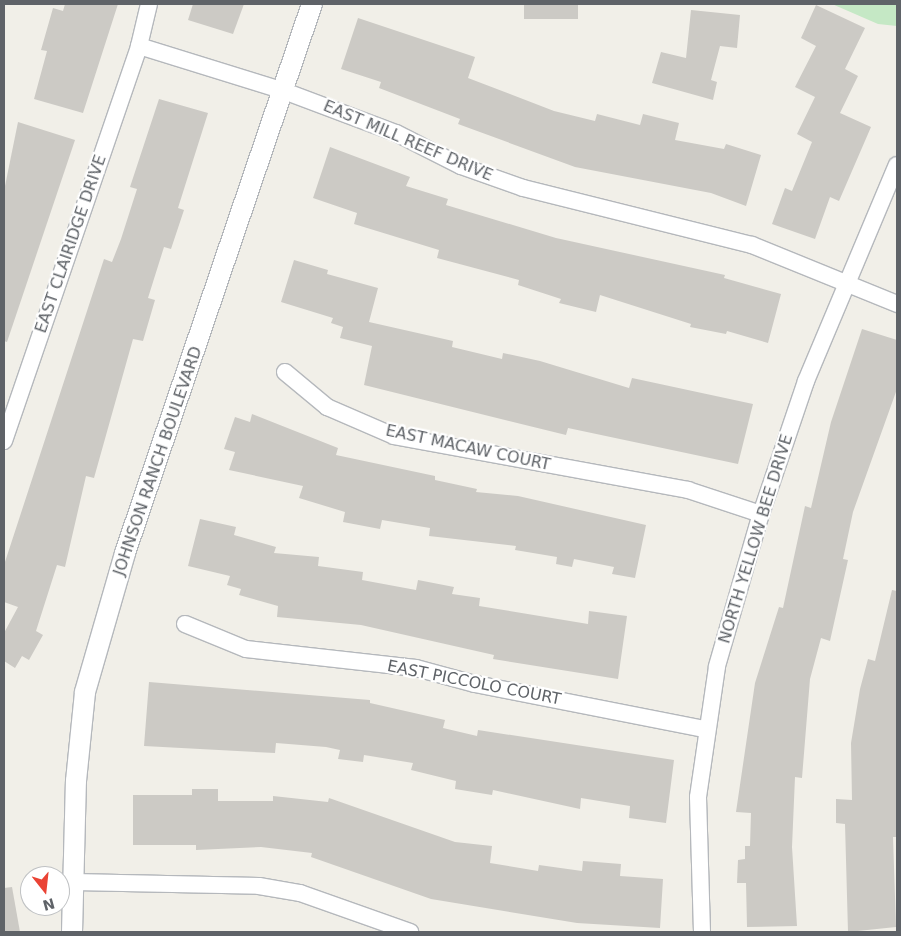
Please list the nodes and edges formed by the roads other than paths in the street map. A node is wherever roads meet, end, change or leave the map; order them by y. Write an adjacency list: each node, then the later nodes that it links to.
1 (149, 4): 3 (street, EAST CLAIRIDGE DRIVE)
2 (312, 4): 4 (street, JOHNSON RANCH BOULEVARD)
3 (139, 46): 4 (street, EAST MILL REEF DRIVE); 9 (street, EAST CLAIRIDGE DRIVE)
4 (284, 91): 6 (street, EAST MILL REEF DRIVE); 13 (street, JOHNSON RANCH BOULEVARD)
5 (897, 165): 6 (street, NORTH YELLOW BEE DRIVE)
6 (846, 282): 7 (street, EAST MILL REEF DRIVE); 10 (street, NORTH YELLOW BEE DRIVE)
7 (897, 304)
8 (285, 372): 10 (street, EAST MACAW COURT)
9 (4, 441)
10 (761, 514): 12 (street, NORTH YELLOW BEE DRIVE)
11 (185, 624): 12 (street, EAST PICCOLO COURT)
12 (705, 729): 16 (street, NORTH YELLOW BEE DRIVE)
13 (74, 882): 14 (street, JOHNSON RANCH BOULEVARD); 15 (street)
14 (72, 932)
15 (410, 932)
16 (702, 932)

